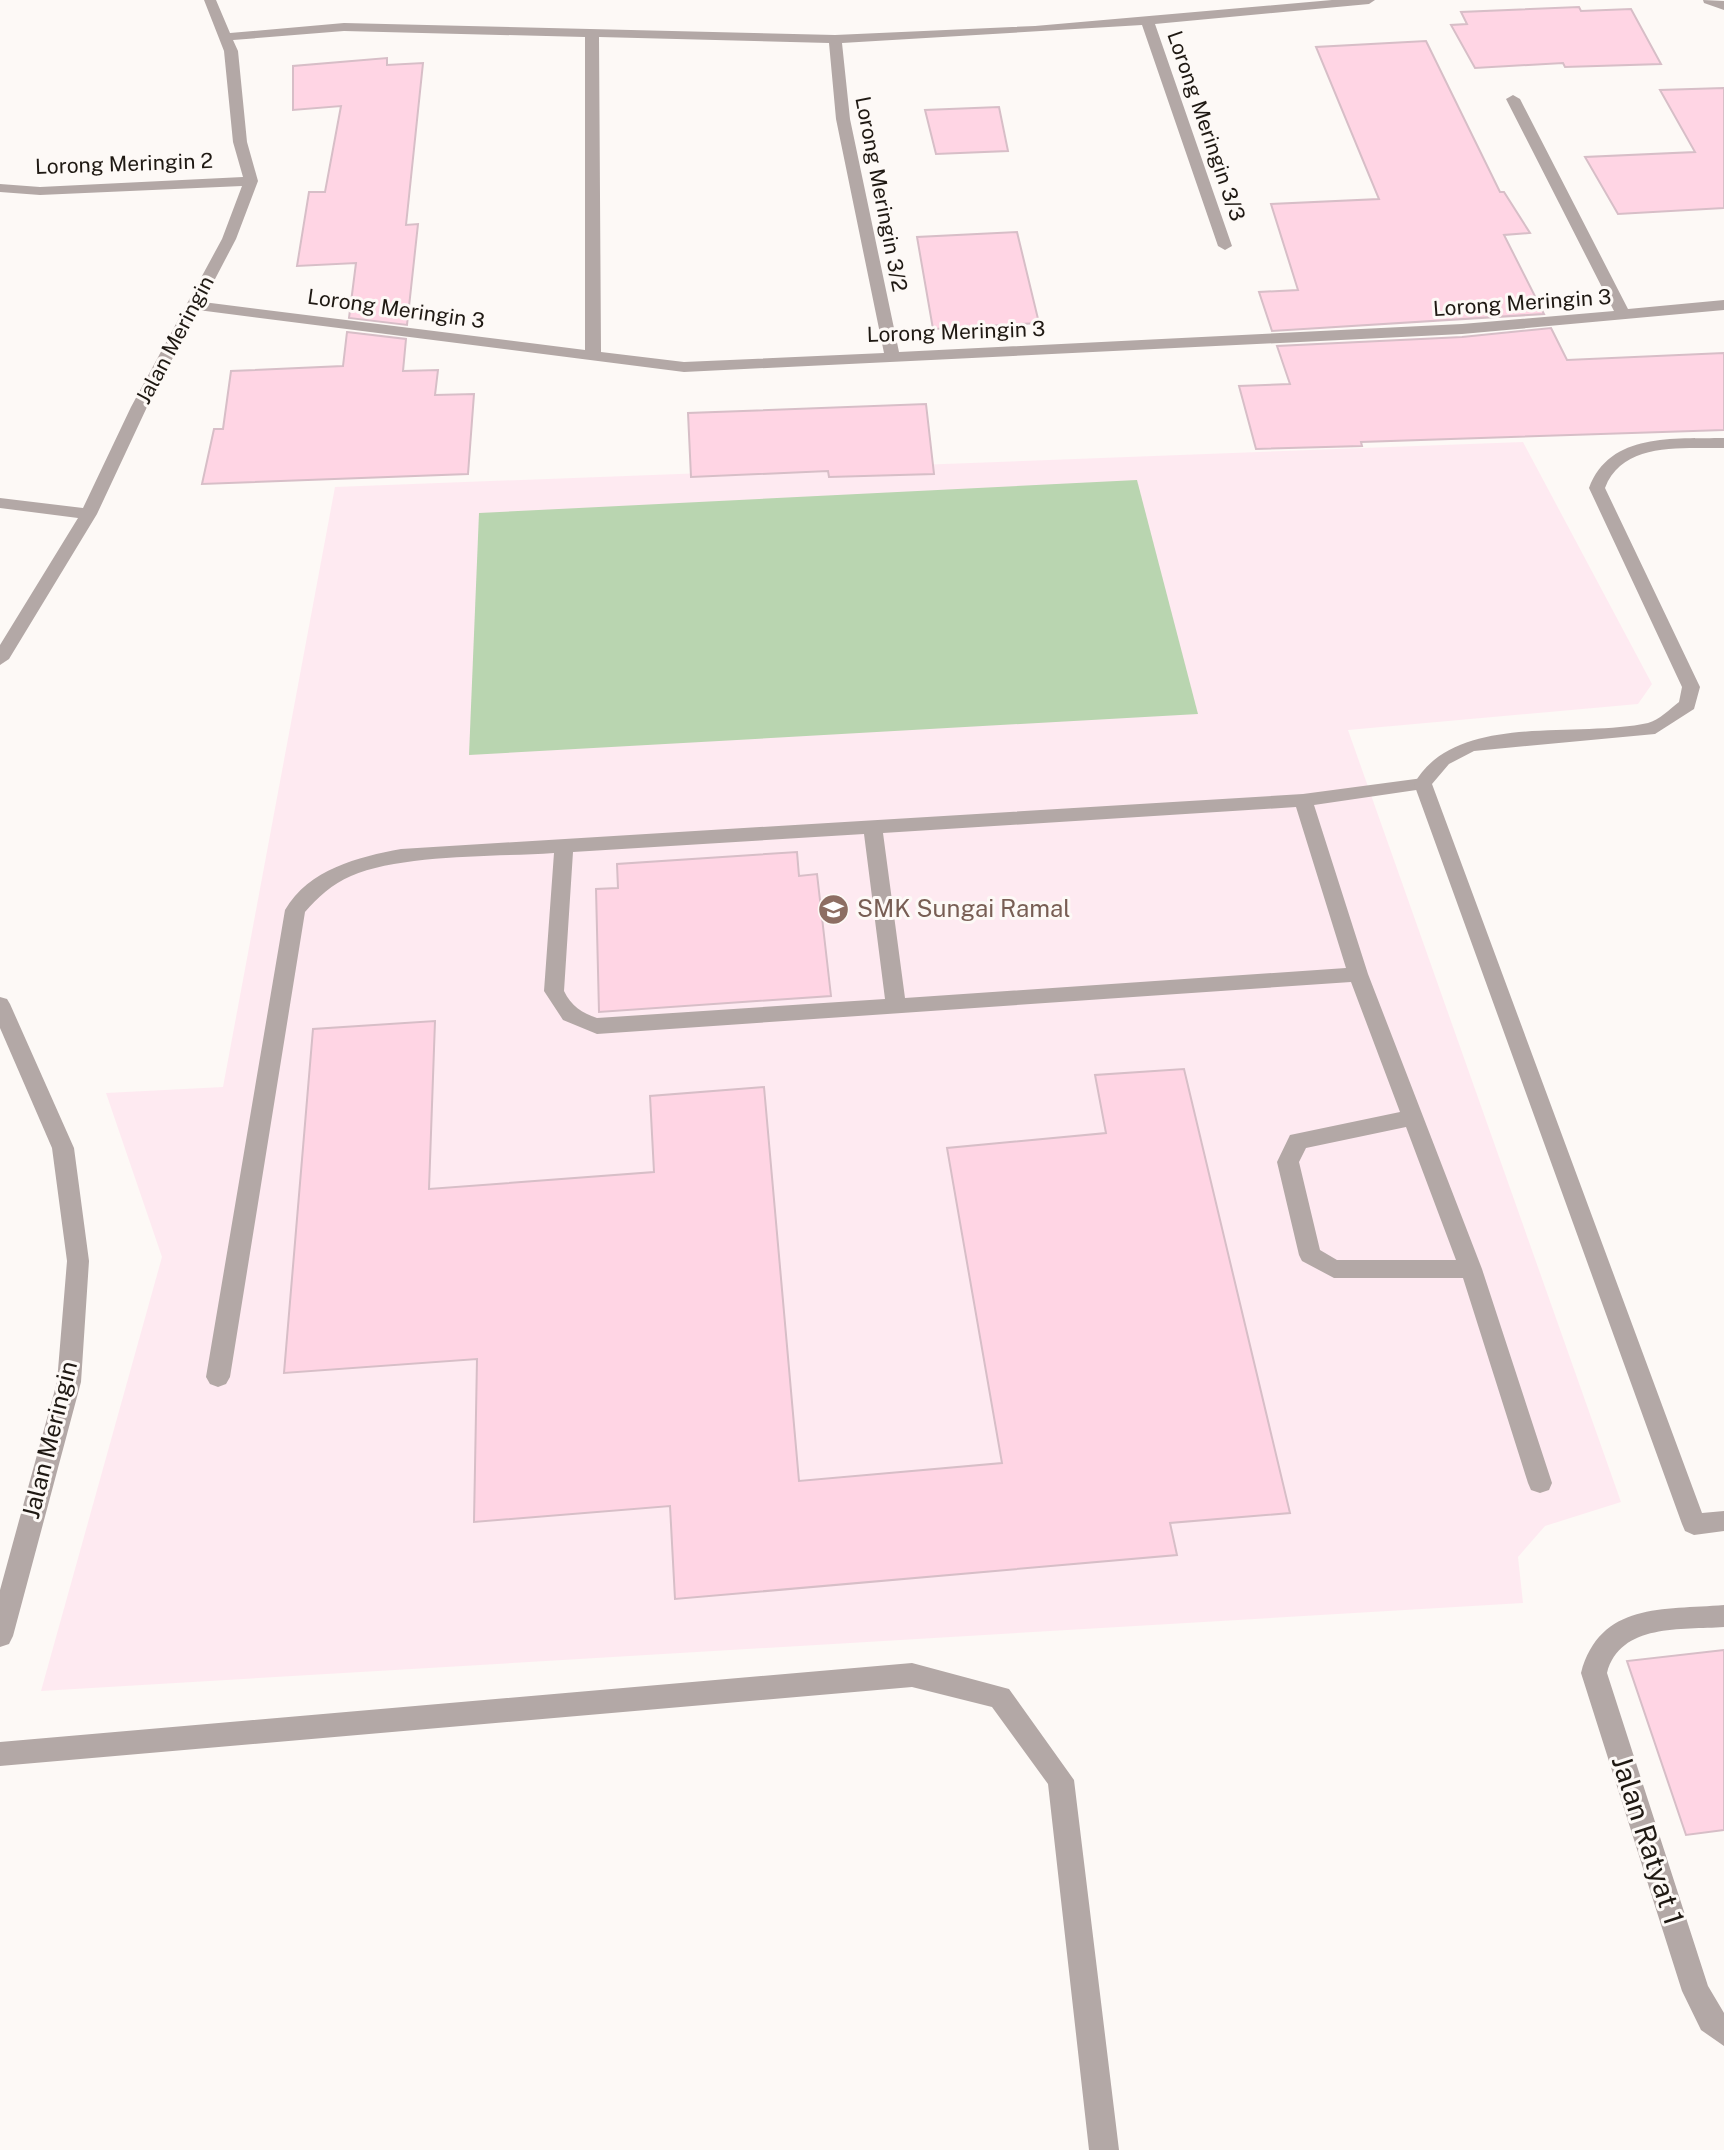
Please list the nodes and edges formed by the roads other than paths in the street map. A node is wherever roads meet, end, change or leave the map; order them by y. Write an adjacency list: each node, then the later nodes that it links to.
1 (209, 0): 7 (street)
2 (1369, 0): 5 (street)
3 (1709, 0): 4 (street)
4 (1724, 6)
5 (1147, 21): 8 (street); 12 (street, Lorong Meringin 3/3)
6 (592, 33): 7 (street); 8 (street); 17 (street)
7 (225, 37): 10 (street)
8 (835, 39): 16 (street, Lorong Meringin 3/2)
9 (1513, 99): 15 (street)
10 (251, 181): 11 (street, Lorong Meringin 2); 13 (street, Jalan Meringin)
11 (0, 188)
12 (1225, 246)
13 (193, 305): 17 (street, Lorong Meringin 3); 20 (street, Jalan Meringin)
14 (1724, 305): 15 (street, Lorong Meringin 3)
15 (1624, 316): 16 (street, Lorong Meringin 3)
16 (892, 355): 17 (street, Lorong Meringin 3)
17 (593, 356)
18 (1724, 443): 22 (street)
19 (0, 503): 20 (street)
20 (89, 514): 21 (street, Jalan Meringin)
21 (0, 659)
22 (1423, 785): 23 (street); 33 (street)
23 (1303, 800): 24 (street); 26 (street)
24 (873, 826): 25 (street); 28 (street)
25 (564, 846): 28 (street); 31 (street)
26 (1358, 974): 28 (street); 29 (street)
27 (0, 1004): 35 (street, Jalan Meringin)
28 (896, 1006)
29 (1415, 1117): 30 (street); 30 (street)
30 (1471, 1269): 32 (street)
31 (218, 1377)
32 (1540, 1483)
33 (1724, 1521)
34 (1724, 1616): 37 (street, Jalan Ratyat 1)
35 (0, 1636)
36 (0, 1754): 38 (street)
37 (1724, 2032)
38 (1104, 2150)

